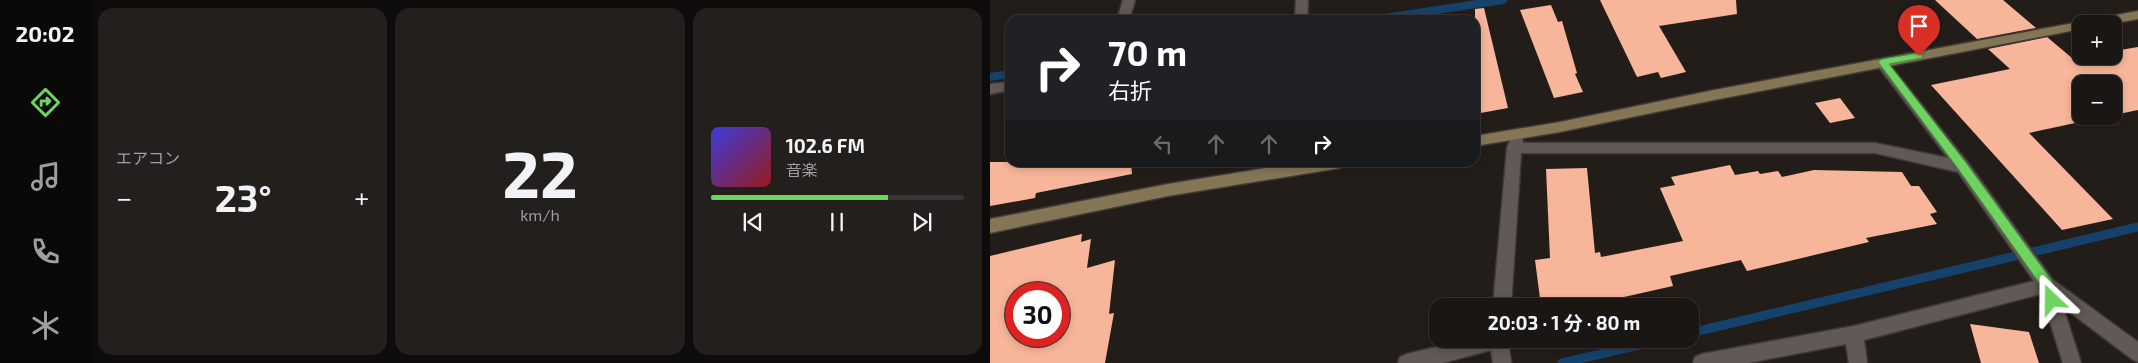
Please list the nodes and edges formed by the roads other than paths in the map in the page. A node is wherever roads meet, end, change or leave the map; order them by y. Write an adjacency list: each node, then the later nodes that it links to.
1 (1130, 0): 3 (street)
2 (1302, 0): 4 (street)
3 (1125, 15)
4 (1301, 15)
5 (2138, 15): 6 (street)
6 (2122, 18)
7 (2072, 27): 8 (street)
8 (1882, 62): 11 (street); 14 (street)
9 (1005, 87): 10 (street)
10 (990, 89)
11 (1517, 140): 12 (street); 14 (street); 17 (street)
12 (1480, 141)
13 (1309, 167): 15 (street)
14 (1963, 167): 16 (street)
15 (990, 226)
16 (2048, 285): 18 (street); 21 (street); 26 (street)
17 (1503, 298)
18 (1854, 334): 24 (street); 25 (street)
19 (1464, 348): 22 (street)
20 (1500, 348): 23 (street)
21 (2138, 353)
22 (1407, 363)
23 (1502, 363)
24 (1702, 363)
25 (1858, 363)
26 (2072, 363)

